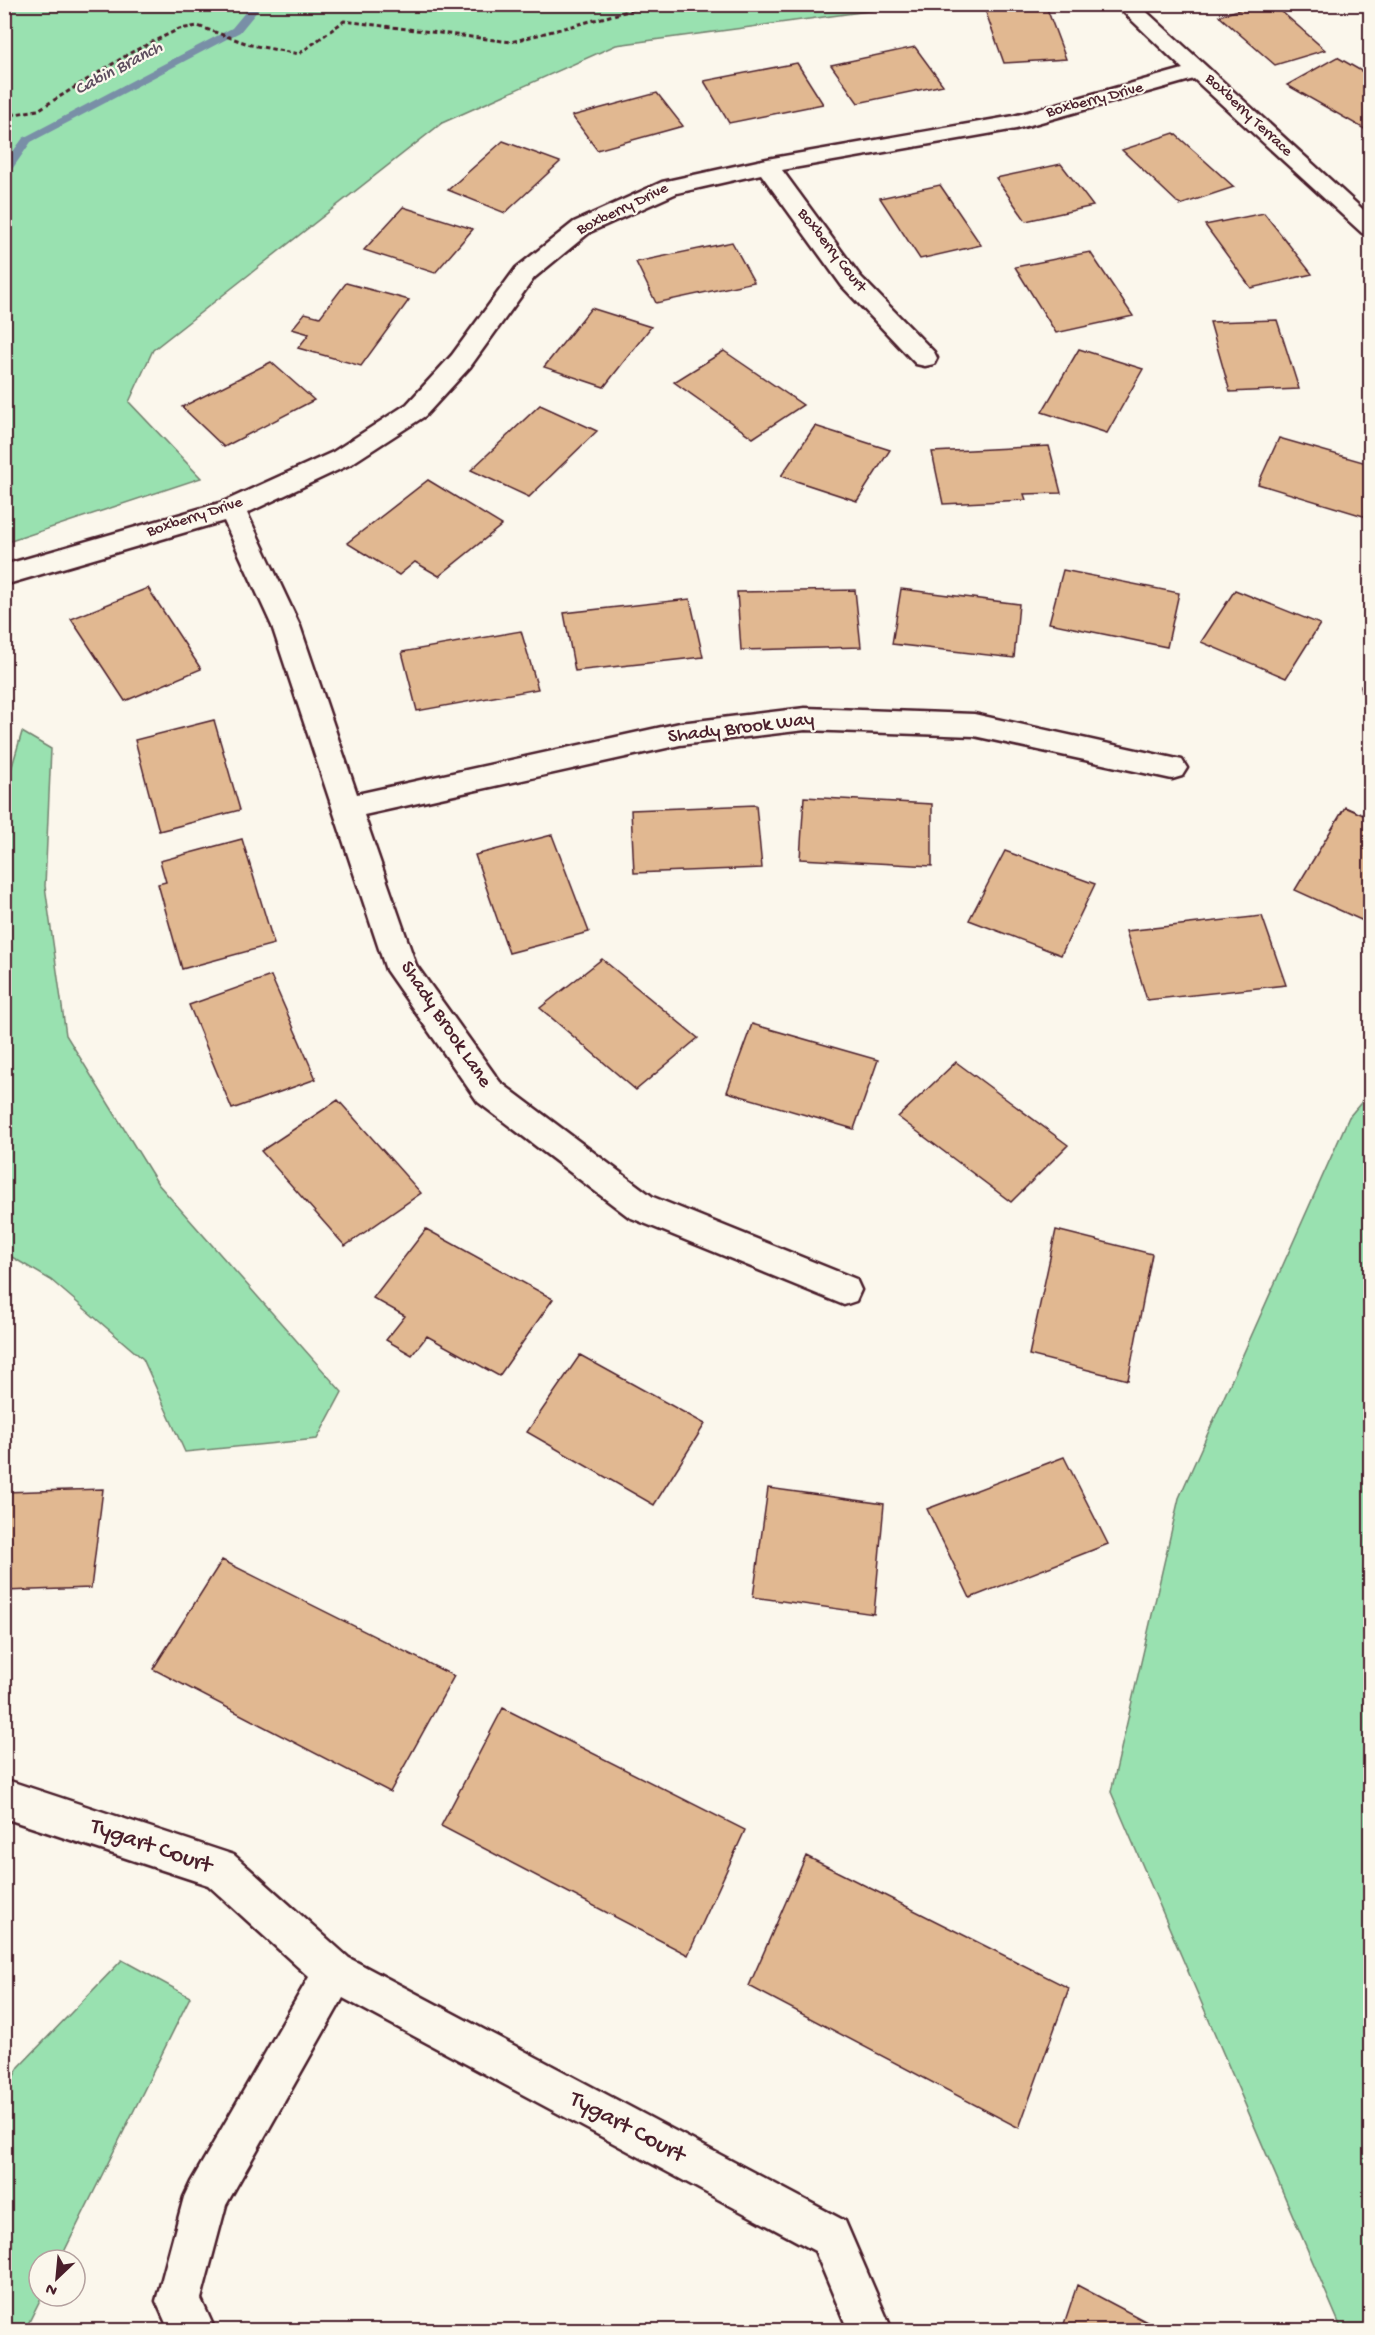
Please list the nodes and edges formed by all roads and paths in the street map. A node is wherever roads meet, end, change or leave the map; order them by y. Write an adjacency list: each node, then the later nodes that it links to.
1 (655, 4): 4 (path)
2 (1125, 4): 3 (street, Boxberry Terrace)
3 (1200, 71): 5 (street, Boxberry Drive); 6 (street, Boxberry Terrace)
4 (4, 116)
5 (767, 166): 7 (street, Boxberry Court); 8 (street, Boxberry Drive)
6 (1371, 228)
7 (925, 358)
8 (232, 509): 9 (street, Boxberry Drive); 11 (street, Shady Brook Lane)
9 (4, 575)
10 (1172, 768): 11 (street, Shady Brook Way)
11 (348, 807): 12 (street, Shady Brook Lane)
12 (844, 1290)
13 (4, 1798): 14 (street, Tygart Court)
14 (334, 1972): 15 (street); 16 (street, Tygart Court)
15 (193, 2331)
16 (870, 2331)

